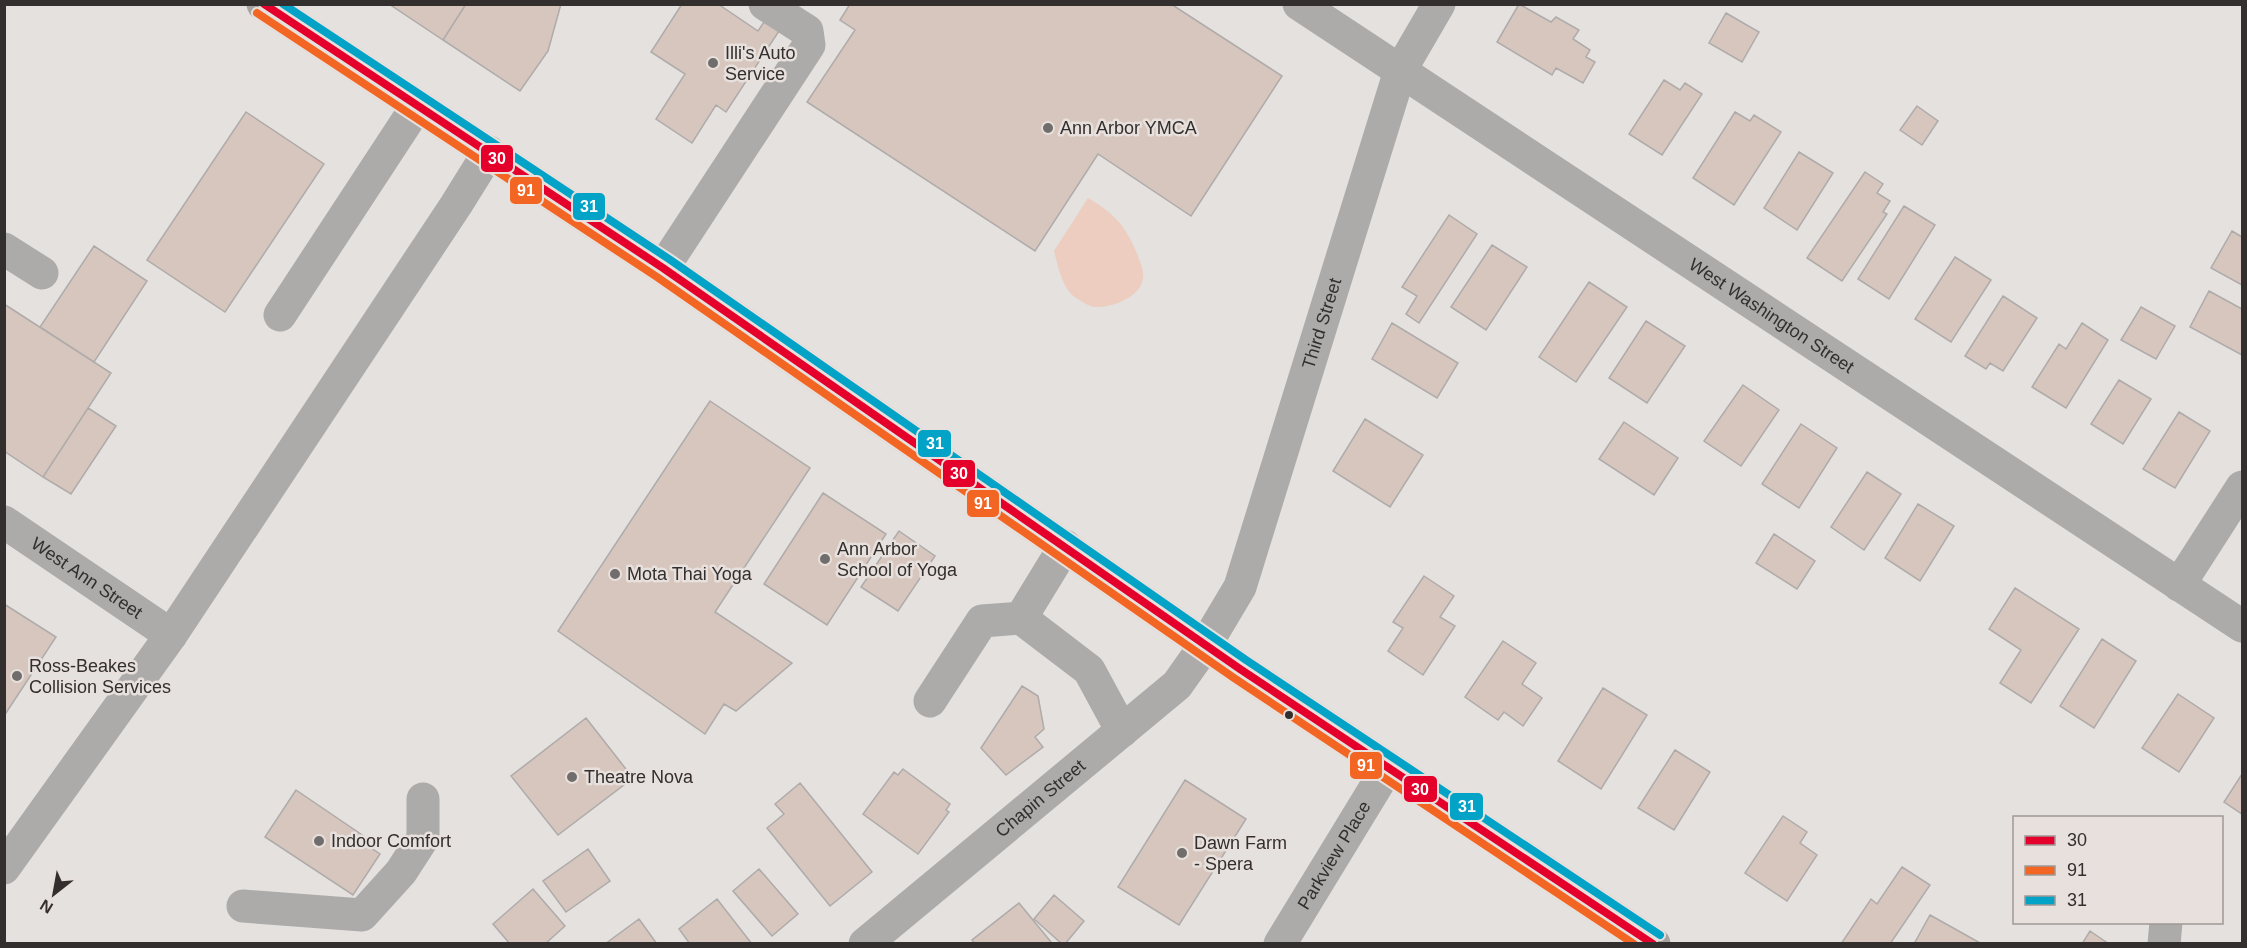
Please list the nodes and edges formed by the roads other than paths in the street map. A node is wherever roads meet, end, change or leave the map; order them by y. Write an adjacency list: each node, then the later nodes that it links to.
1 (263, 4): 6 (main road)
2 (765, 4): 9 (street)
3 (1299, 4): 5 (street, West Washington Street)
4 (1439, 4): 5 (street, Third Street)
5 (1400, 71): 15 (street, West Washington Street); 19 (street, Third Street)
6 (417, 106): 7 (main road); 11 (street)
7 (489, 152): 9 (main road); 18 (street)
8 (4, 249): 10 (street)
9 (663, 268): 14 (main road)
10 (42, 273)
11 (280, 315)
12 (2242, 487): 15 (street)
13 (4, 522): 18 (street, West Ann Street)
14 (1065, 546): 16 (street); 19 (main road)
15 (2179, 585): 17 (street, West Washington Street)
16 (1021, 618): 20 (street); 21 (street)
17 (2242, 626)
18 (171, 635): 24 (street)
19 (1206, 644): 21 (street, Chapin Street); 22 (main road)
20 (930, 701)
21 (1122, 731): 27 (street, Chapin Street)
22 (1388, 767): 28 (street, Parkview Place); 29 (main road)
23 (423, 800): 25 (street)
24 (4, 868)
25 (243, 906)
26 (2166, 924): 30 (street)
27 (865, 944)
28 (1280, 944)
29 (1654, 944)
30 (2164, 944)

